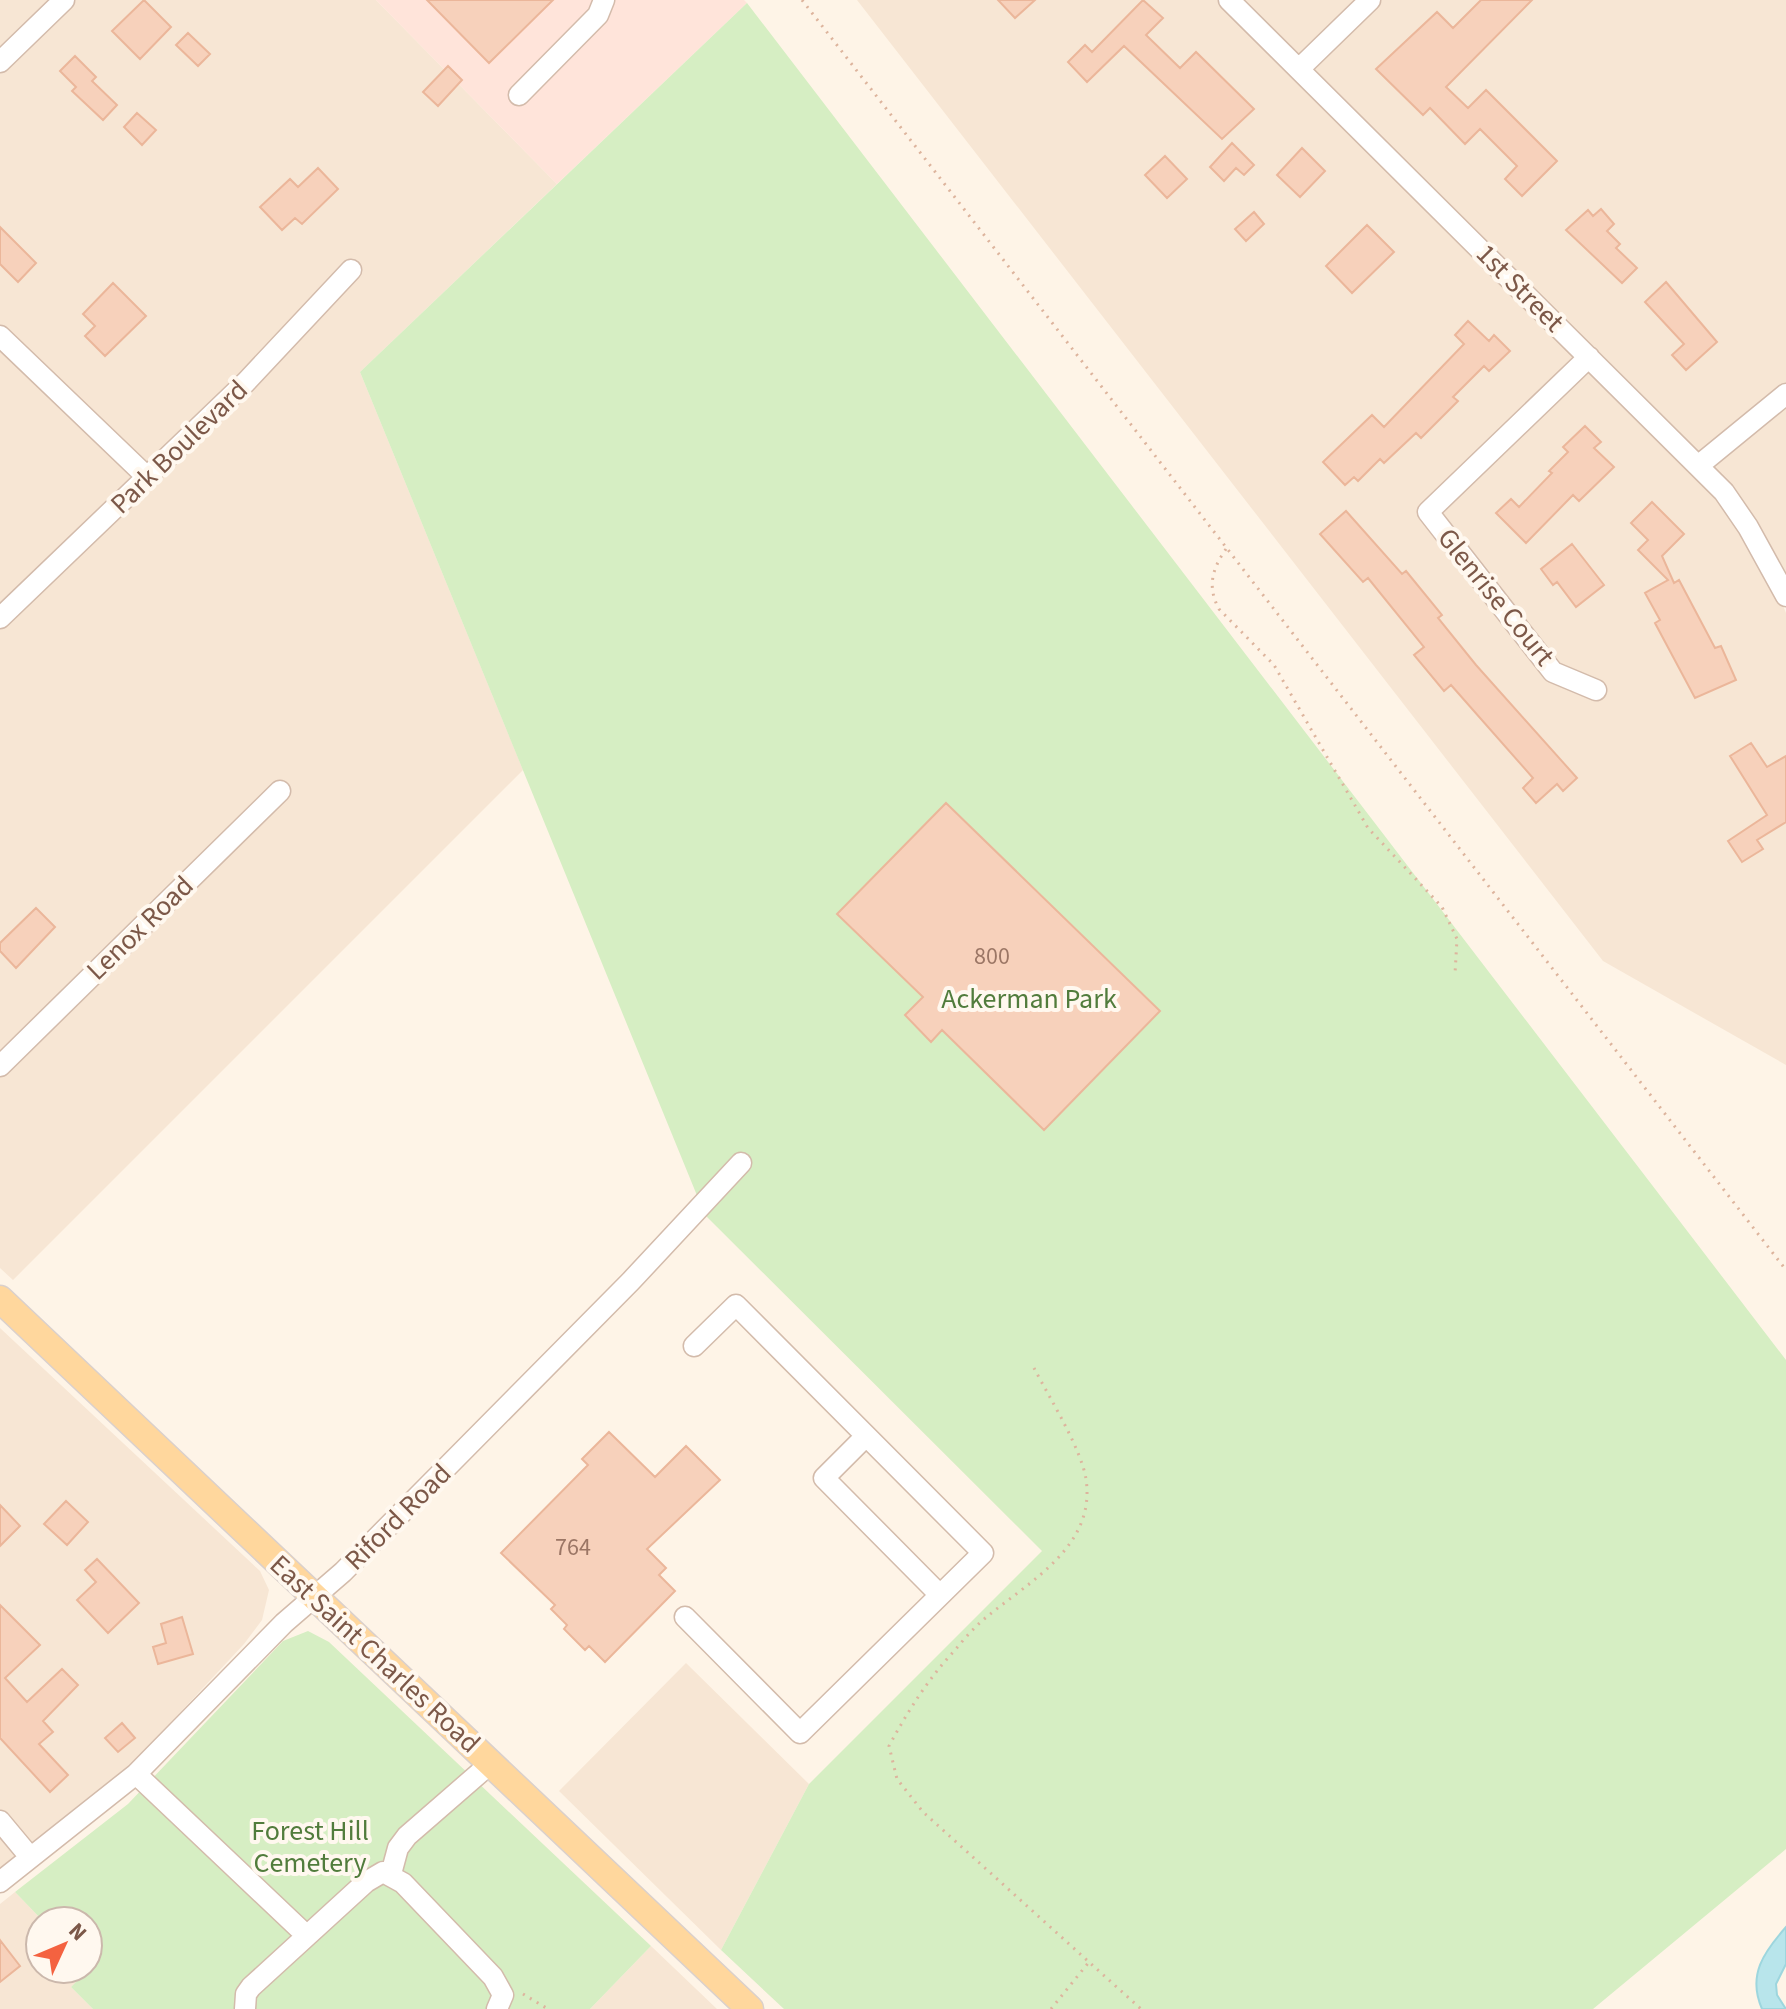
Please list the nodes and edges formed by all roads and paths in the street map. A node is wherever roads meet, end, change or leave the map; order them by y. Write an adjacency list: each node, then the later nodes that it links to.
1 (64, 0): 6 (street)
2 (604, 0): 8 (street)
3 (802, 0): 15 (path)
4 (1229, 0): 7 (street, 1st Street)
5 (1370, 0): 7 (street)
6 (0, 62)
7 (1300, 68): 11 (street, 1st Street)
8 (519, 95)
9 (351, 270): 14 (street, Park Boulevard)
10 (0, 336): 14 (street)
11 (1589, 357): 13 (street, 1st Street); 18 (street, Glenrise Court)
12 (1786, 394): 13 (street)
13 (1698, 466): 16 (street, 1st Street)
14 (146, 476): 17 (street, Park Boulevard)
15 (1226, 549): 20 (path); 23 (path)
16 (1786, 596)
17 (0, 618)
18 (1596, 690)
19 (280, 791): 21 (street, Lenox Road)
20 (1455, 974)
21 (0, 1066)
22 (741, 1163): 29 (street, Riford Road)
23 (1786, 1270)
24 (0, 1299): 29 (main road, East Saint Charles Road)
25 (694, 1346): 27 (street)
26 (1034, 1368): 38 (path)
27 (865, 1437): 28 (street); 28 (street)
28 (940, 1595): 30 (street)
29 (315, 1596): 31 (main road, East Saint Charles Road); 32 (street, Riford Road)
30 (685, 1617)
31 (491, 1763): 35 (street); 43 (main road, East Saint Charles Road)
32 (136, 1774): 34 (street, Riford Road); 37 (street)
33 (0, 1821): 34 (street)
34 (30, 1857): 36 (street, Riford Road)
35 (391, 1874): 37 (street); 39 (street)
36 (0, 1882)
37 (306, 1935): 40 (street)
38 (1089, 1962): 44 (path); 45 (path)
39 (500, 1987): 41 (street); 42 (path)
40 (245, 2009)
41 (497, 2009)
42 (548, 2009)
43 (750, 2009)
44 (1051, 2009)
45 (1141, 2009)

